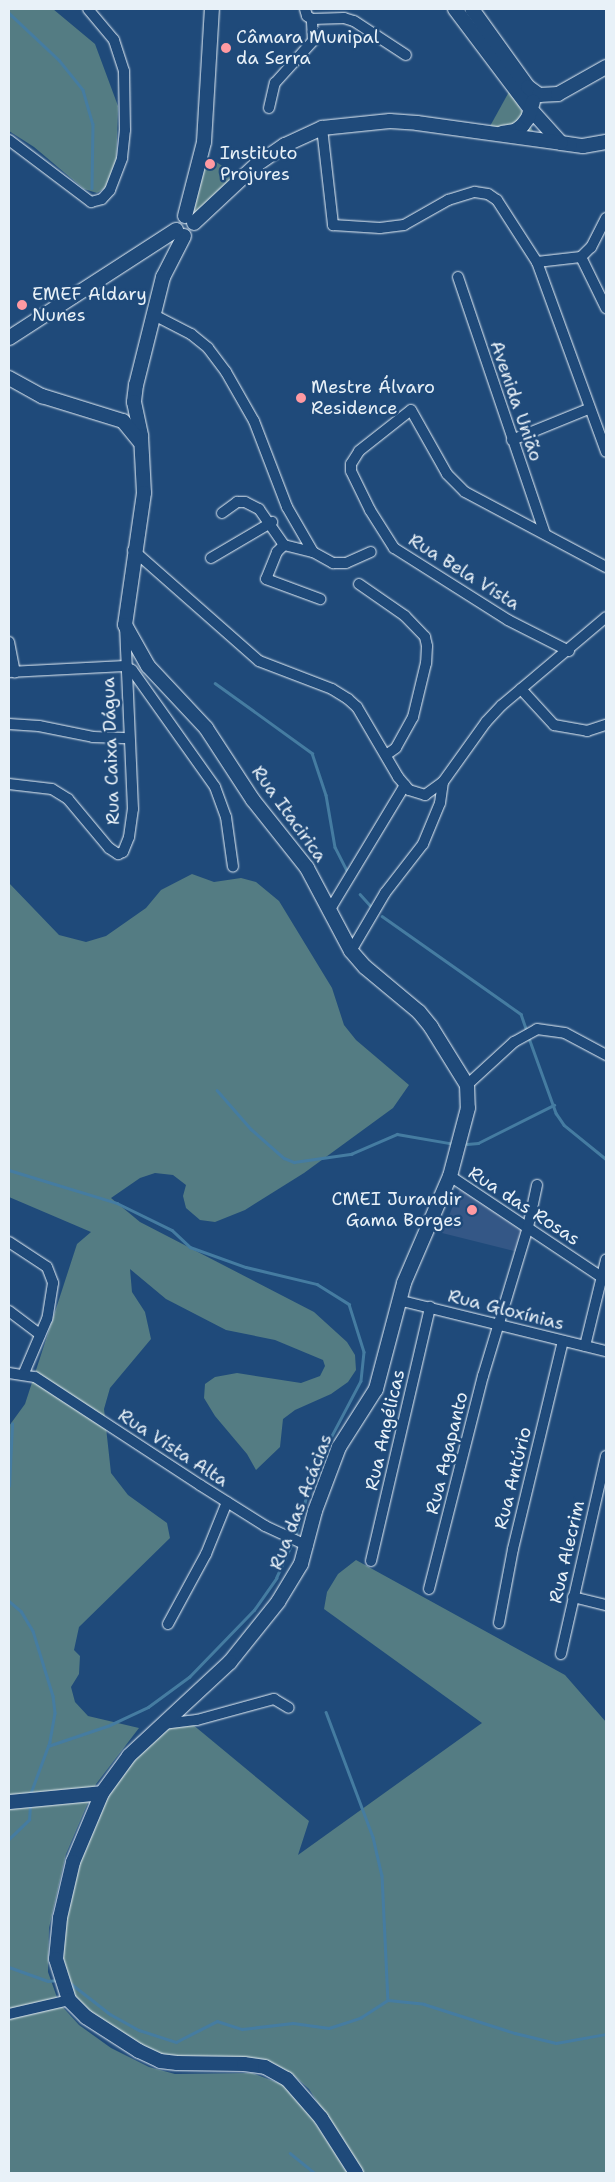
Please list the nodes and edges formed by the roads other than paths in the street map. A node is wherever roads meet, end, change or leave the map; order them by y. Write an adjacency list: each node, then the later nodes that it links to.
1 (88, 9): 18 (street)
2 (212, 9): 22 (street)
3 (306, 9): 6 (street)
4 (455, 9): 8 (street)
5 (472, 9): 7 (street)
6 (312, 19): 9 (street); 13 (street)
7 (486, 27): 8 (street); 11 (street)
8 (474, 36): 14 (street)
9 (406, 55)
10 (606, 67): 12 (street)
11 (533, 91): 12 (street); 14 (street)
12 (550, 97): 15 (street)
13 (269, 108)
14 (532, 111): 15 (street); 17 (street)
15 (544, 126): 20 (street)
16 (322, 128): 17 (street); 22 (street); 25 (street)
17 (496, 134): 20 (street)
18 (9, 140)
19 (606, 142): 20 (street)
20 (561, 143)
21 (606, 218): 24 (street)
22 (189, 219): 23 (street)
23 (180, 233): 28 (street); 29 (street)
24 (581, 256): 25 (street); 27 (street)
25 (537, 262): 32 (street)
26 (458, 277): 34 (street, Avenida União)
27 (606, 308)
28 (154, 315): 31 (street); 42 (street)
29 (9, 338)
30 (9, 378): 33 (street)
31 (136, 385): 33 (street); 35 (street)
32 (588, 408): 34 (street); 36 (street)
33 (111, 419): 35 (street)
34 (512, 440): 39 (street, Avenida União)
35 (141, 444): 41 (street)
36 (606, 452)
37 (222, 513): 38 (street)
38 (272, 522): 40 (street); 44 (street)
39 (545, 534): 45 (street); 51 (street, Rua Bela Vista)
40 (284, 545): 42 (street); 47 (street)
41 (134, 550): 49 (street); 58 (street)
42 (313, 552): 43 (street)
43 (371, 552)
44 (211, 558)
45 (606, 567)
46 (359, 584): 58 (street)
47 (320, 600)
48 (606, 617): 51 (street)
49 (125, 625): 52 (street, Rua Caixa Dágua); 63 (street, Rua Itacirica)
50 (9, 642): 53 (street)
51 (569, 650): 54 (street)
52 (128, 668): 53 (street); 57 (street, Rua Caixa Dágua); 62 (street)
53 (12, 672)
54 (521, 689): 56 (street); 59 (street)
55 (9, 724): 57 (street)
56 (606, 726)
57 (129, 738): 60 (street, Rua Caixa Dágua)
58 (386, 755): 61 (street)
59 (443, 782): 61 (street); 64 (street)
60 (9, 784)
61 (405, 785): 63 (street)
62 (233, 868)
63 (329, 911): 64 (street, Rua Itacirica)
64 (351, 950): 66 (street, Rua Itacirica)
65 (606, 1056): 66 (street)
66 (467, 1085): 67 (street, Rua das Acácias)
67 (450, 1176): 69 (street, Rua das Rosas); 73 (street, Rua das Acácias)
68 (537, 1185): 69 (street, Rua Agapanto)
69 (528, 1227): 72 (street, Rua das Rosas); 76 (street, Rua Agapanto)
70 (9, 1242): 77 (street)
71 (606, 1260): 72 (street)
72 (604, 1278): 79 (street)
73 (398, 1300): 74 (street, Rua Gloxínias); 85 (street, Rua das Acácias)
74 (430, 1308): 76 (street, Rua Gloxínias); 86 (street, Rua Angélicas)
75 (9, 1311): 77 (street)
76 (498, 1326): 78 (street, Rua Gloxínias); 87 (street, Rua Agapanto)
77 (40, 1334): 82 (street)
78 (563, 1341): 79 (street, Rua Gloxínias); 90 (street, Rua Antúrio)
79 (585, 1346): 80 (street, Rua Gloxínias)
80 (606, 1351)
81 (9, 1372): 82 (street)
82 (24, 1373): 84 (street, Rua Vista Alta)
83 (606, 1456): 88 (street, Rua Alecrim)
84 (227, 1502): 85 (street, Rua Vista Alta); 91 (street)
85 (308, 1546): 94 (street, Rua das Acácias)
86 (371, 1560)
87 (429, 1589)
88 (574, 1597): 89 (street); 92 (street, Rua Alecrim)
89 (606, 1605)
90 (499, 1623)
91 (168, 1624)
92 (561, 1654)
93 (289, 1708): 94 (street)
94 (160, 1724): 95 (street, Rua das Acácias)
95 (102, 1793): 96 (street); 97 (street, Rua das Acácias)
96 (9, 1802)
97 (69, 2000): 98 (street); 99 (street)
98 (9, 2014)
99 (356, 2173)

